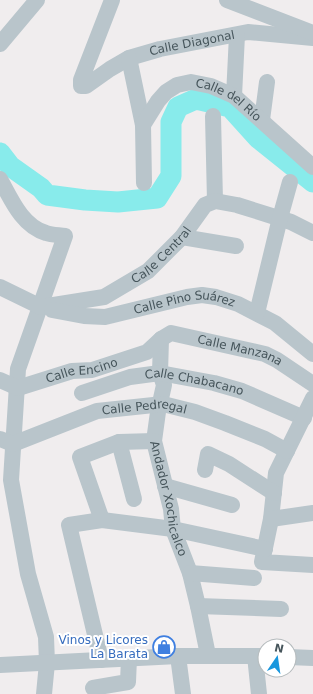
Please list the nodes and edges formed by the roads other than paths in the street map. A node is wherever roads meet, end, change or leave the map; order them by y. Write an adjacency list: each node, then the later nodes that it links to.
1 (37, 0): 7 (street)
2 (112, 0): 8 (street, Calle Diagonal)
3 (227, 0): 4 (street)
4 (313, 33)
5 (237, 34): 6 (street, Calle Diagonal); 8 (street, Calle Diagonal); 10 (street)
6 (313, 38)
7 (0, 44)
8 (129, 58): 13 (street)
9 (267, 82): 12 (street)
10 (234, 96): 12 (street, Calle del Río); 13 (street, Calle del Río)
11 (213, 116): 18 (street)
12 (262, 120): 14 (street, Calle del Río)
13 (143, 125): 17 (street)
14 (313, 165)
15 (0, 179): 24 (street)
16 (290, 182): 19 (street)
17 (144, 183)
18 (215, 201): 19 (street); 21 (street, Calle Central)
19 (280, 218): 20 (street); 25 (street)
20 (313, 234)
21 (182, 237): 22 (street); 24 (street, Calle Central)
22 (236, 246)
23 (0, 287): 24 (street)
24 (41, 308): 25 (street, Calle Pino Suárez); 31 (street)
25 (258, 313): 27 (street, Calle Pino Suárez)
26 (161, 339): 28 (street, Andador Xochicalco); 30 (street, Calle Manzana); 31 (street, Calle Encino)
27 (313, 354)
28 (160, 373): 32 (street, Calle Chabacano); 34 (street, Andador Xochicalco); 35 (street, Calle Chabacano)
29 (0, 380): 31 (street)
30 (313, 384)
31 (18, 388): 36 (street)
32 (82, 393)
33 (313, 398): 35 (street)
34 (160, 404): 36 (street, Calle Pedregal); 37 (street, Andador Xochicalco); 39 (street, Calle Pedregal)
35 (304, 418): 39 (street)
36 (6, 441): 62 (street)
37 (154, 441): 38 (street); 41 (street, Andador Xochicalco)
38 (119, 442): 43 (street); 47 (street)
39 (287, 450): 42 (street)
40 (207, 462): 42 (street)
41 (165, 486): 44 (street); 48 (street, Andador Xochicalco)
42 (274, 493): 46 (street)
43 (134, 499)
44 (232, 505)
45 (313, 513): 46 (street)
46 (271, 519): 49 (street)
47 (102, 520): 48 (street); 61 (street)
48 (173, 529): 49 (street); 51 (street, Andador Xochicalco)
49 (264, 555): 50 (street)
50 (313, 565)
51 (190, 573): 52 (street); 53 (street, Andador Xochicalco)
52 (254, 578)
53 (198, 606): 54 (street); 55 (street, Andador Xochicalco)
54 (281, 610)
55 (208, 655): 56 (street); 57 (street)
56 (178, 656): 59 (street); 67 (street)
57 (257, 656)
58 (297, 657): 60 (street)
59 (129, 658): 61 (street); 65 (street)
60 (313, 658)
61 (102, 660): 62 (street)
62 (47, 663): 63 (street); 66 (street)
63 (0, 665)
64 (259, 678): 68 (street)
65 (93, 688)
66 (44, 694)
67 (183, 694)
68 (259, 694)

